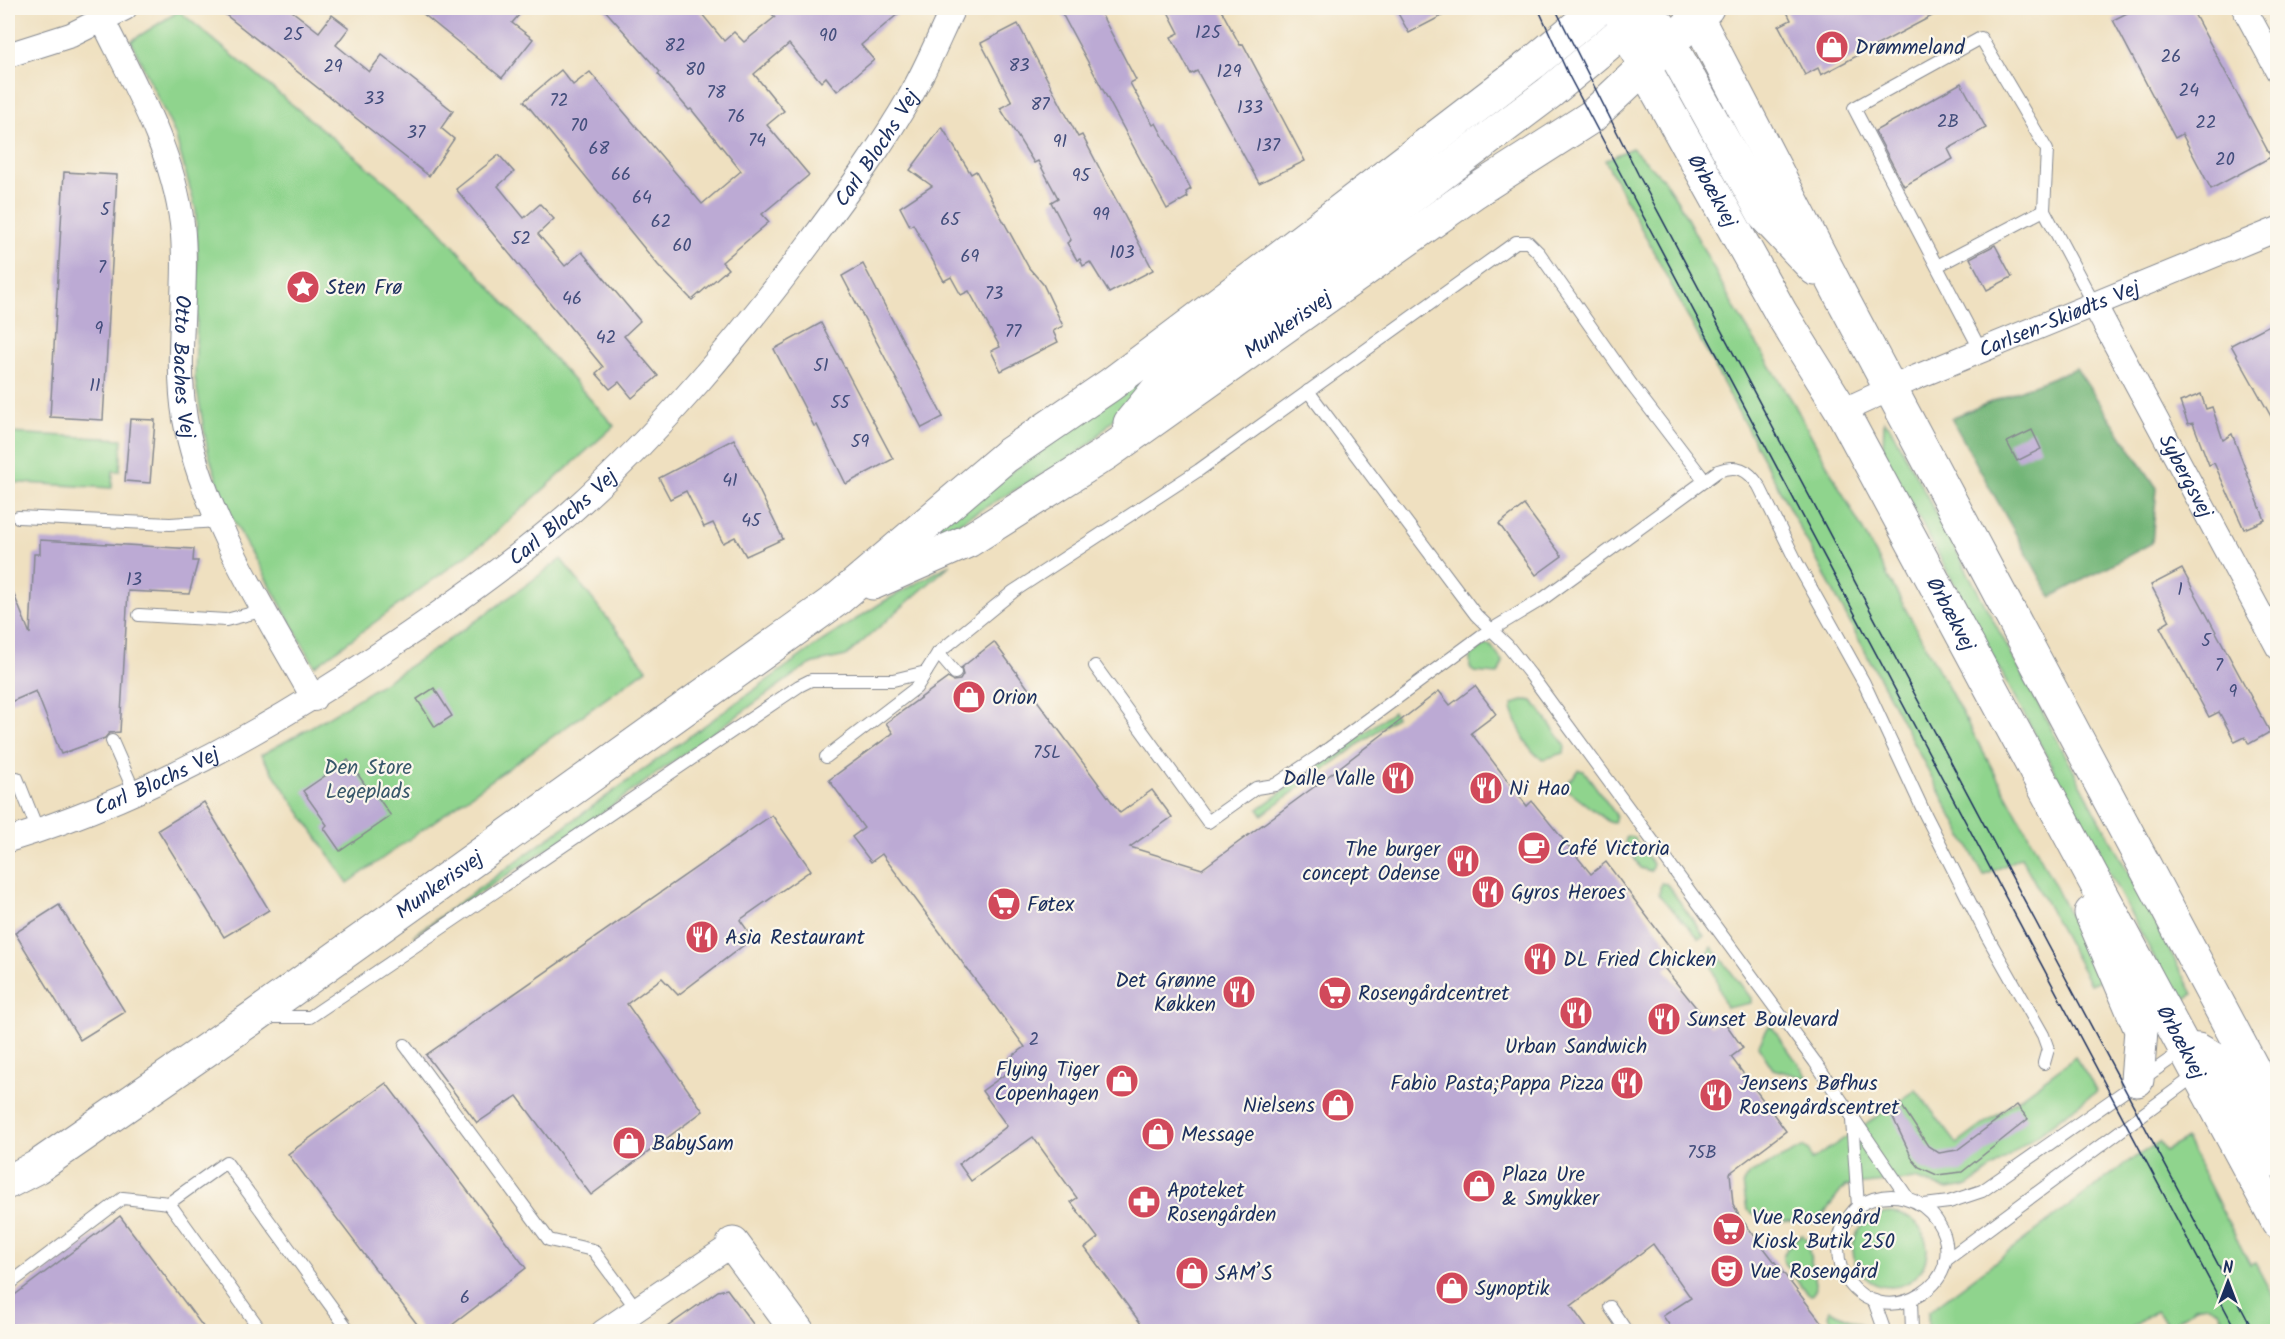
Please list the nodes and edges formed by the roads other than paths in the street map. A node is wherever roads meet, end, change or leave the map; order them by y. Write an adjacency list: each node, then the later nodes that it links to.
1 (125, 8): 6 (street)
2 (953, 8): 32 (street, Carl Blochs Vej)
3 (1599, 8): 7 (main road, Munkerisvej)
4 (2244, 8): 10 (street)
5 (1666, 13): 9 (main road, Munkerisvej); 16 (main road); 16 (main road, Ørbækvej); 19 (main road)
6 (103, 21): 8 (street); 22 (street, Otto Baches Vej)
7 (1570, 21): 23 (main road, Munkerisvej)
8 (8, 54)
9 (1645, 69): 18 (main road, Ørbækvej); 19 (main road, Munkerisvej)
10 (2277, 71)
11 (2044, 210): 13 (lane); 13 (lane); 14 (lane)
12 (2277, 229): 14 (street, Carlsen-Skiødts Vej)
13 (1936, 266): 15 (lane)
14 (2094, 304): 15 (street, Carlsen-Skiødts Vej); 27 (street, Sybergsvej)
15 (1981, 351): 16 (street, Carlsen-Skiødts Vej)
16 (1891, 388): 18 (street, Carlsen-Skiødts Vej); 41 (main road, Ørbækvej)
17 (1308, 391): 20 (lane); 26 (lane); 28 (lane)
18 (1842, 411): 39 (main road, Ørbækvej)
19 (1107, 453): 23 (main road, Munkerisvej)
20 (1705, 481): 26 (lane); 43 (lane)
21 (18, 517): 22 (lane)
22 (218, 521): 24 (street, Otto Baches Vej)
23 (839, 598): 40 (main road, Munkerisvej)
24 (265, 610): 25 (lane); 32 (street, Otto Baches Vej)
25 (139, 615)
26 (1492, 630): 29 (lane); 46 (lane)
27 (2277, 648)
28 (939, 653): 30 (lane); 31 (lane)
29 (1095, 666)
30 (926, 672): 34 (lane); 40 (lane)
31 (955, 673)
32 (314, 699): 36 (street, Carl Blochs Vej)
33 (112, 741): 36 (lane)
34 (826, 758)
35 (17, 777): 37 (lane)
36 (134, 791): 37 (street, Carl Blochs Vej)
37 (38, 831): 38 (street, Carl Blochs Vej)
38 (8, 840)
39 (2079, 849): 41 (main road, Ørbækvej); 44 (main road)
40 (254, 1017): 48 (main road, Munkerisvej)
41 (2208, 1044): 44 (lane); 45 (main road, Ørbækvej); 47 (main road); 55 (main road, Ørbækvej); 57 (lane)
42 (405, 1046): 62 (lane)
43 (2044, 1063)
44 (2137, 1080): 53 (lane)
45 (2277, 1116)
46 (1852, 1119): 50 (lane); 54 (lane)
47 (2277, 1161)
48 (37, 1167): 49 (main road, Munkerisvej); 52 (main road, Munkerisvej)
49 (8, 1182)
50 (1906, 1197): 53 (lane); 54 (lane)
51 (169, 1203): 58 (lane); 63 (lane); 64 (lane)
52 (8, 1205)
53 (1924, 1205): 57 (lane)
54 (1858, 1206): 60 (lane)
55 (2277, 1222)
56 (733, 1244): 62 (street); 66 (main road)
57 (1945, 1261): 59 (lane)
58 (8, 1284)
59 (1911, 1300): 60 (lane); 69 (lane)
60 (1874, 1301): 68 (lane)
61 (1610, 1307): 67 (lane)
62 (636, 1308): 65 (street)
63 (262, 1332)
64 (350, 1332)
65 (603, 1332)
66 (798, 1332)
67 (1628, 1332)
68 (1885, 1332)
69 (1912, 1332)

